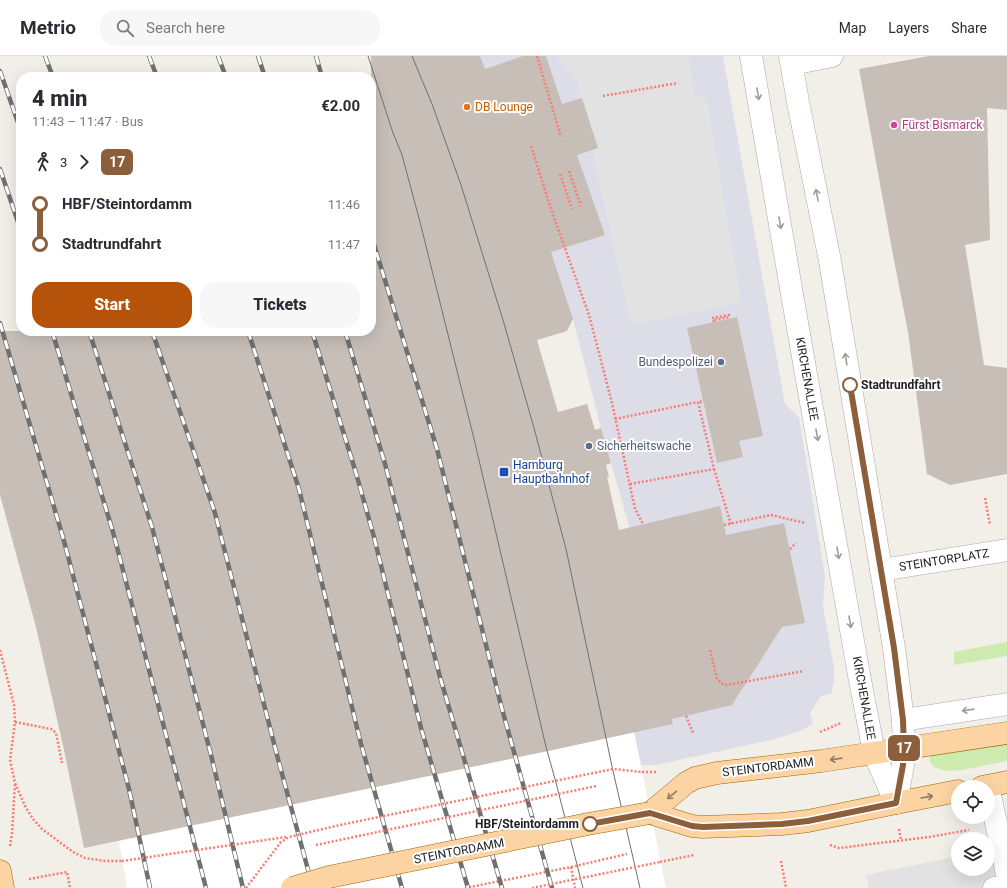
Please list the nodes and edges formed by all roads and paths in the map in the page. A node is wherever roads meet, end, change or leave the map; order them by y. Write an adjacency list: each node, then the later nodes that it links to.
1 (537, 56): 7 (path)
2 (751, 56): 40 (street, KIRCHENALLEE, one-way to 40)
3 (832, 56): 4 (street)
4 (791, 60): 29 (street, one-way to 4)
5 (678, 83): 6 (path)
6 (603, 96)
7 (561, 136)
8 (530, 146): 17 (path)
9 (569, 171): 11 (path)
10 (560, 174): 12 (path)
11 (581, 206)
12 (572, 209)
13 (712, 318): 14 (path)
14 (714, 322)
15 (703, 401): 16 (path)
16 (698, 402): 17 (path); 18 (path)
17 (615, 419): 19 (path)
18 (714, 469): 19 (path); 22 (path)
19 (630, 484): 21 (path)
20 (985, 498): 25 (path)
21 (643, 524)
22 (731, 524): 23 (path); 24 (path)
23 (809, 524)
24 (724, 525)
25 (990, 527)
26 (796, 544): 27 (path)
27 (790, 549)
28 (1007, 550): 29 (street, STEINTORPLATZ)
29 (881, 570): 35 (street)
30 (0, 650): 36 (path)
31 (710, 650): 32 (path)
32 (804, 671)
33 (1007, 704): 35 (street, one-way to 35)
34 (686, 716): 37 (path)
35 (903, 720): 39 (street)
36 (14, 722): 41 (path); 43 (path)
37 (693, 733)
38 (1007, 733): 39 (main road)
39 (904, 749): 40 (main road); 46 (street)
40 (874, 753): 46 (street, KIRCHENALLEE); 47 (main road, STEINTORDAMM, one-way to 47)
41 (62, 762)
42 (642, 772): 51 (path, bridge)
43 (15, 783): 49 (path); 51 (path, bridge)
44 (596, 786): 52 (path, bridge)
45 (951, 792): 46 (main road, one-way to 45)
46 (896, 803): 47 (main road, STEINTORDAMM)
47 (650, 813): 66 (main road, STEINTORDAMM, bridge)
48 (995, 815): 50 (street)
49 (12, 822)
50 (996, 825): 53 (path); 59 (street)
51 (289, 837): 65 (path, bridge)
52 (316, 845)
53 (839, 848)
54 (627, 854): 57 (path)
55 (781, 861): 70 (path)
56 (660, 862): 61 (path, bridge)
57 (571, 867): 61 (path); 67 (path)
58 (0, 871): 63 (main road)
59 (1007, 874)
60 (26, 880): 64 (path)
61 (573, 880): 68 (path, bridge); 69 (path)
62 (1007, 886): 71 (street)
63 (3, 888)
64 (70, 888)
65 (246, 888)
66 (292, 888)
67 (465, 888)
68 (532, 888)
69 (575, 888)
70 (786, 888)
71 (994, 888)

